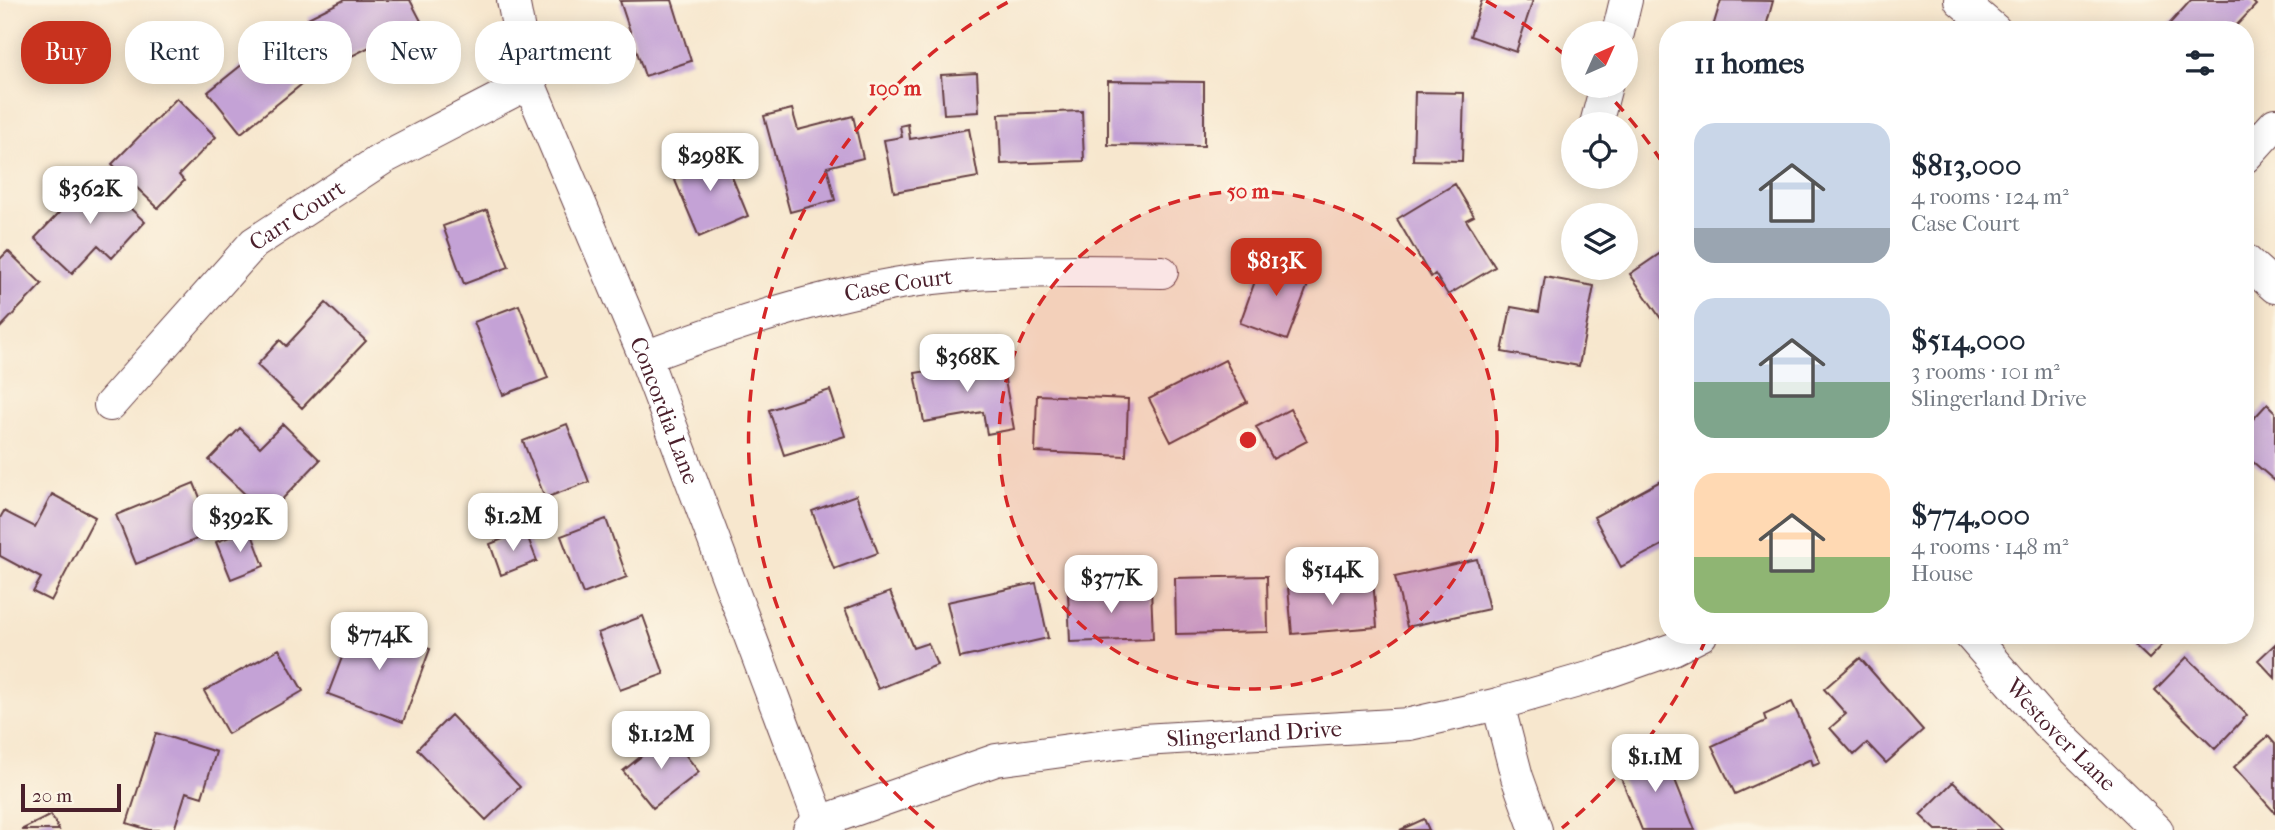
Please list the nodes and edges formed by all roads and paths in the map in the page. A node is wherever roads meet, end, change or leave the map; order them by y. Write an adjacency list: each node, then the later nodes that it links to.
1 (513, 0): 4 (street, Concordia Lane)
2 (1626, 0): 5 (street)
3 (1960, 0): 6 (street)
4 (517, 21)
5 (1621, 21)
6 (1984, 21)
7 (527, 84): 15 (street, Carr Court)
8 (529, 84): 14 (street, Concordia Lane)
9 (2275, 124): 10 (street)
10 (2254, 147)
11 (2254, 268): 13 (street)
12 (1162, 272): 14 (street, Case Court)
13 (2275, 287)
14 (645, 357): 19 (street, Concordia Lane)
15 (110, 405)
16 (1683, 644): 18 (street, Slingerland Drive)
17 (1978, 644): 21 (street, Westover Lane)
18 (1498, 704): 19 (street, Slingerland Drive); 20 (street)
19 (815, 826)
20 (1536, 830)
21 (2158, 830)

